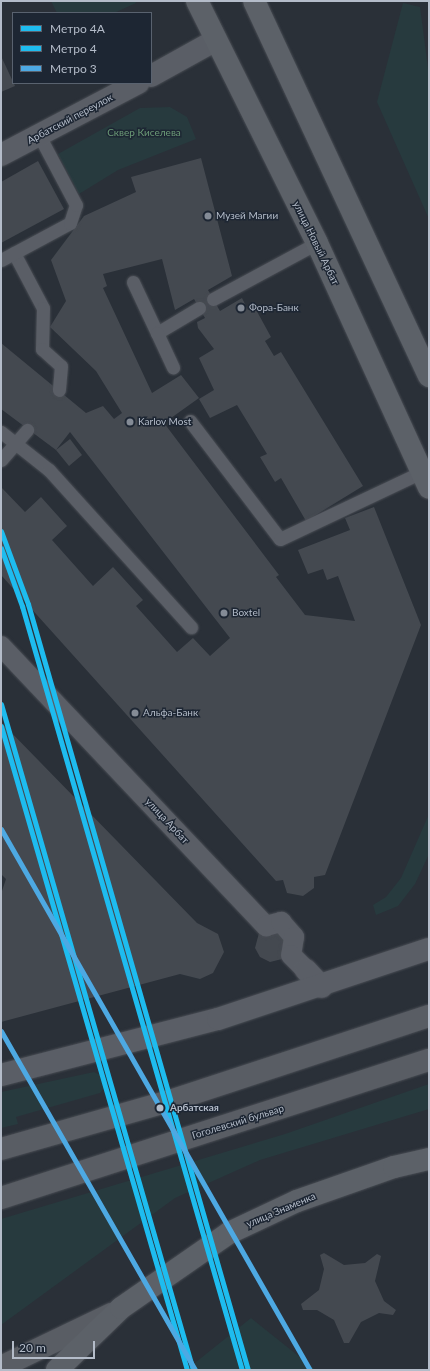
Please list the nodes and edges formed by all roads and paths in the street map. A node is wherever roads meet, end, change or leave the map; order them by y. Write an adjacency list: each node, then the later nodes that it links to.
1 (197, 1): 3 (main road, улица Новый Арбат)
2 (254, 1): 16 (main road)
3 (216, 40): 4 (street); 8 (main road, улица Новый Арбат)
4 (152, 75)
5 (136, 84): 6 (street, Арбатский переулок)
6 (39, 135): 7 (street, Арбатский переулок); 9 (lane)
7 (1, 155)
8 (317, 243): 12 (lane); 23 (main road, улица Новый Арбат)
9 (14, 253): 10 (lane); 17 (lane)
10 (1, 260)
11 (133, 282): 14 (lane)
12 (213, 299)
13 (199, 308): 14 (lane)
14 (157, 333): 15 (lane)
15 (173, 368)
16 (429, 376)
17 (59, 390)
18 (190, 421): 23 (lane)
19 (27, 430): 21 (lane)
20 (1, 432): 21 (lane)
21 (16, 444): 22 (lane); 24 (lane)
22 (1, 460)
23 (426, 480)
24 (191, 627)
25 (1, 646): 27 (street, улица Арбат)
26 (429, 949): 28 (street)
27 (306, 970): 28 (street, улица Арбат)
28 (322, 987): 31 (street)
29 (429, 1016): 32 (main road)
30 (429, 1060): 34 (main road, Гоголевский бульвар)
31 (1, 1075)
32 (6, 1147)
33 (429, 1159): 35 (main road, улица Знаменка)
34 (1, 1198)
35 (121, 1308): 36 (main road); 37 (main road, улица Знаменка)
36 (1, 1367)
37 (57, 1370)

